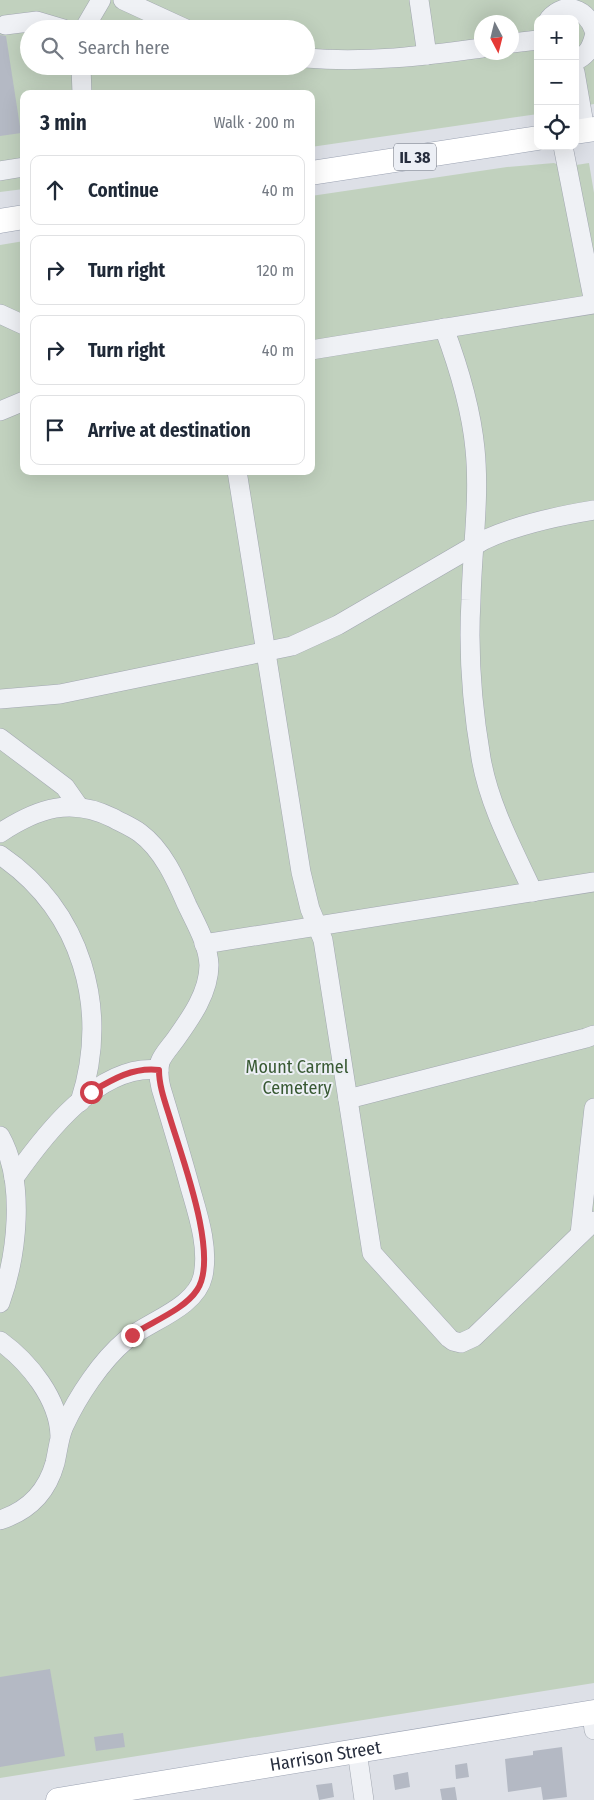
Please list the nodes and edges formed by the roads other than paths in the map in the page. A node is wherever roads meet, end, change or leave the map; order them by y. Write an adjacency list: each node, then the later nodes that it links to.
1 (101, 0): 6 (street)
2 (123, 0): 7 (street)
3 (419, 0): 15 (street)
4 (565, 4): 5 (street); 10 (street)
5 (554, 15)
6 (89, 20)
7 (166, 20)
8 (20, 24): 9 (street)
9 (5, 25)
10 (594, 30)
11 (594, 37): 17 (street)
12 (534, 41): 13 (street)
13 (519, 43)
14 (474, 49): 15 (street)
15 (427, 55): 16 (street)
16 (315, 59)
17 (577, 60)
18 (82, 75): 19 (street)
19 (82, 90)
20 (579, 95): 21 (street)
21 (585, 130)
22 (534, 139): 26 (main road, IL 38)
23 (564, 150): 29 (street)
24 (20, 168): 25 (street)
25 (0, 171)
26 (315, 172)
27 (20, 218): 28 (main road)
28 (0, 221)
29 (594, 304): 32 (street)
30 (0, 314): 31 (street)
31 (20, 323)
32 (444, 328): 33 (street); 38 (street)
33 (315, 349)
34 (20, 403): 35 (street)
35 (0, 411)
36 (238, 475): 39 (street)
37 (594, 510): 38 (street)
38 (473, 546): 39 (street); 46 (street)
39 (266, 653): 40 (street); 47 (street)
40 (0, 699)
41 (0, 738): 42 (street)
42 (79, 806): 43 (street); 48 (street)
43 (0, 833)
44 (0, 855): 52 (street)
45 (594, 882): 46 (street)
46 (533, 892): 47 (street)
47 (318, 926): 48 (street); 51 (street)
48 (204, 944): 50 (street)
49 (594, 1035): 51 (street)
50 (159, 1070): 52 (street); 61 (street)
51 (348, 1099): 58 (street)
52 (80, 1102): 56 (street)
53 (594, 1108): 55 (street)
54 (0, 1136): 56 (street)
55 (591, 1166): 58 (street)
56 (14, 1178): 59 (street)
57 (594, 1221): 58 (street)
58 (580, 1234)
59 (0, 1303)
60 (0, 1341): 61 (street)
61 (60, 1436): 62 (street)
62 (0, 1520)
63 (593, 1718): 64 (main road, Harrison Street)
64 (357, 1751): 65 (main road, Harrison Street); 67 (street)
65 (137, 1794): 66 (main road, Harrison Street)
66 (58, 1800)
67 (364, 1800)

